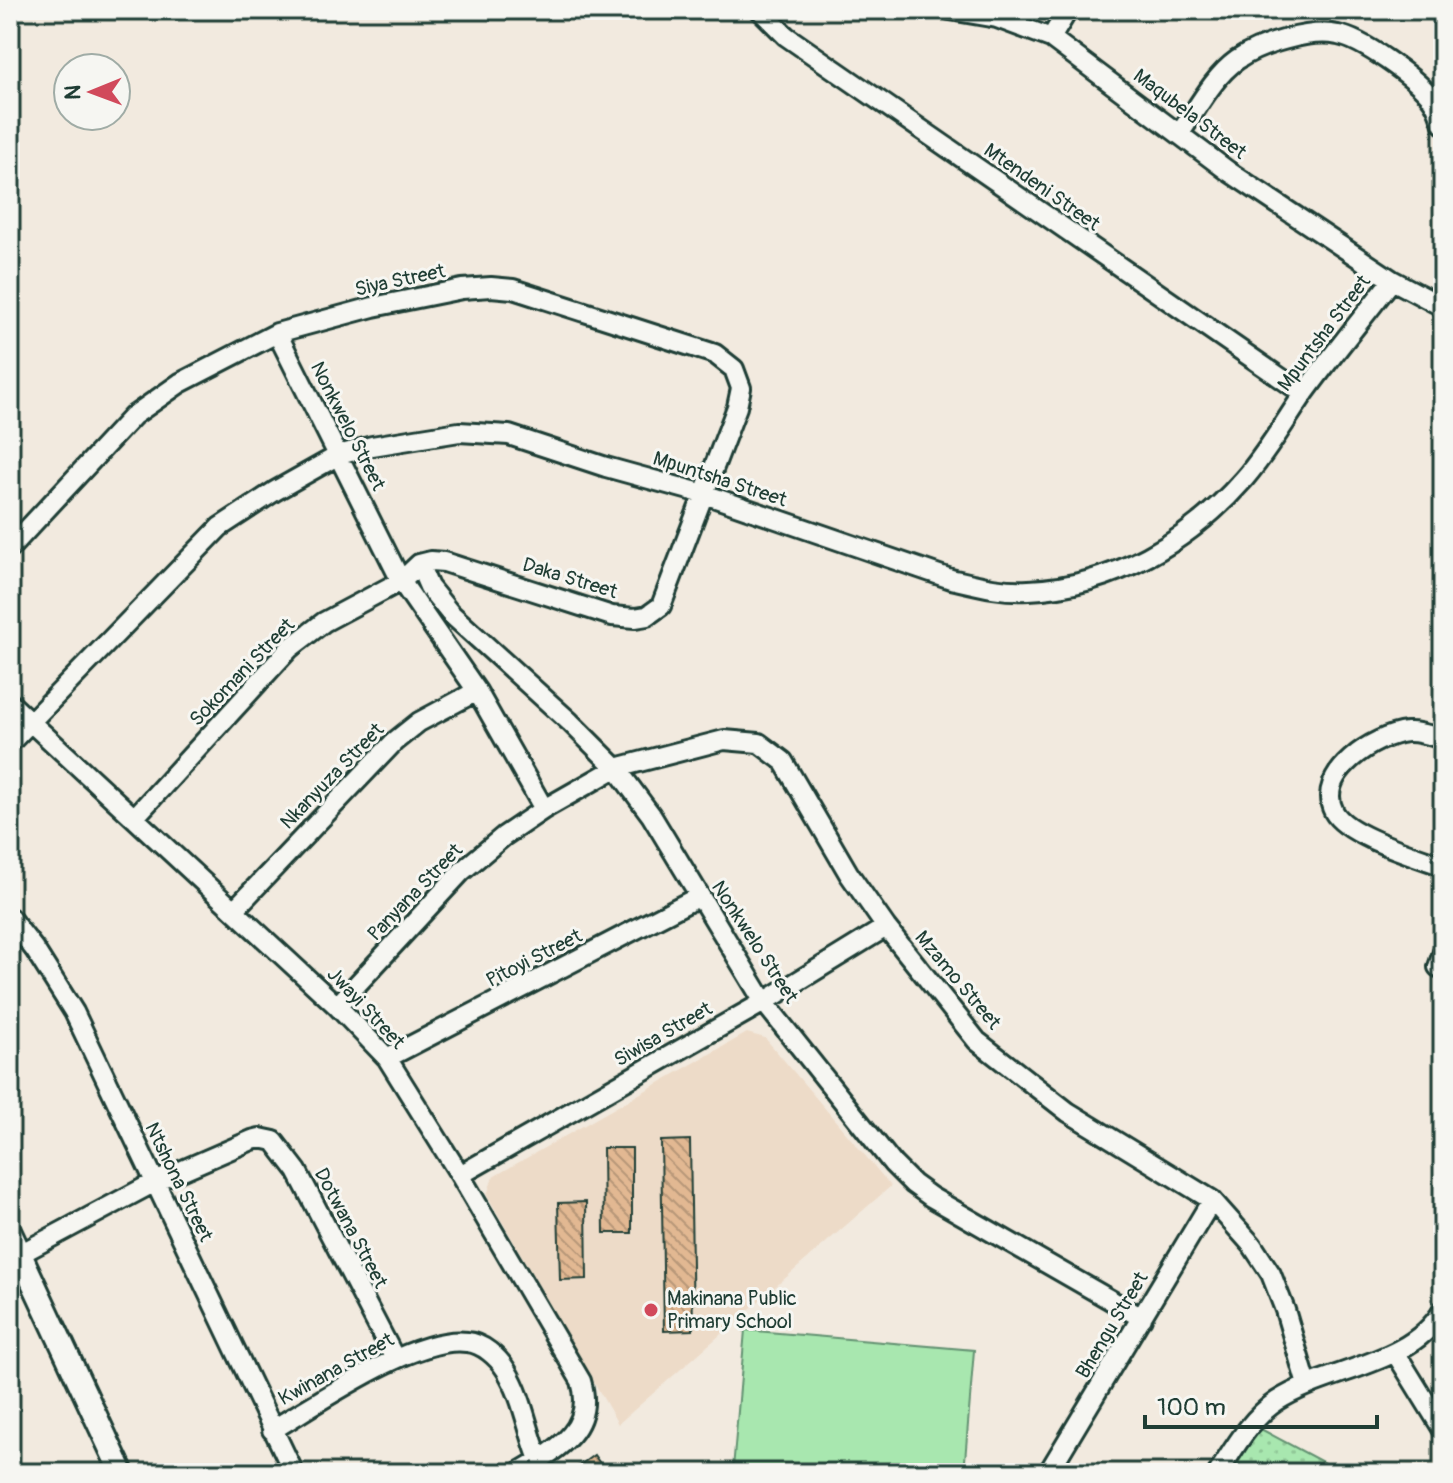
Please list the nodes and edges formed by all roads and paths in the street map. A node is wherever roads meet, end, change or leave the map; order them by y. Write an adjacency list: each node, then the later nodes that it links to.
1 (760, 10): 10 (street, Mtendeni Street)
2 (950, 10): 4 (street, Maqubela Street)
3 (1068, 10): 4 (street)
4 (1051, 38): 6 (street, Maqubela Street)
5 (1443, 124): 6 (street)
6 (1180, 133): 7 (street, Maqubela Street)
7 (1392, 280): 8 (street, Maqubela Street); 10 (street, Mpuntsha Street)
8 (1443, 307)
9 (277, 333): 11 (street, Nonkwelo Street); 12 (street, Siya Street); 13 (street, Siya Street)
10 (1304, 394): 12 (street, Mpuntsha Street)
11 (339, 455): 12 (street, Mpuntsha Street); 15 (street, Nonkwelo Street); 18 (street, Mpuntsha Street)
12 (704, 494): 14 (street, Daka Street)
13 (10, 548)
14 (419, 564): 15 (street); 21 (street, Nonkwelo Street)
15 (401, 581): 16 (street, Nonkwelo Street); 23 (street, Sokomani Street)
16 (477, 691): 22 (street, Nonkwelo Street); 26 (street, Nkanyuza Street)
17 (10, 703): 18 (street, Jwayi Street)
18 (31, 723): 20 (street, Mpuntsha Street); 23 (street, Jwayi Street)
19 (1443, 739): 24 (street)
20 (10, 743)
21 (616, 768): 22 (street, Panyana Street); 25 (street, Nonkwelo Street); 28 (street, Mzamo Street)
22 (544, 809): 30 (street, Panyana Street)
23 (134, 818): 26 (street, Jwayi Street)
24 (1443, 866)
25 (700, 896): 29 (street, Nonkwelo Street); 31 (street, Pitoyi Street)
26 (234, 910): 30 (street, Jwayi Street)
27 (10, 918): 33 (street, Ntshona Street)
28 (886, 927): 29 (street, Siwisa Street); 34 (street, Mzamo Street)
29 (764, 1002): 32 (street, Siwisa Street); 38 (street, Nonkwelo Street)
30 (337, 1006): 31 (street, Jwayi Street)
31 (387, 1058): 32 (street, Jwayi Street)
32 (460, 1175): 44 (street, Jwayi Street)
33 (155, 1182): 36 (street); 40 (street, Dotwana Street); 42 (street, Ntshona Street)
34 (1212, 1200): 38 (street, Bhengu Street); 41 (street, Mzamo Street)
35 (10, 1233): 36 (street)
36 (20, 1254): 45 (street)
37 (1443, 1310): 39 (street)
38 (1142, 1318): 48 (street, Bhengu Street)
39 (1395, 1352): 41 (street); 43 (street)
40 (395, 1359): 42 (street, Kwinana Street); 44 (street, Kwinana Street)
41 (1307, 1385): 49 (street)
42 (272, 1430): 46 (street, Ntshona Street)
43 (1443, 1430)
44 (542, 1467): 47 (street)
45 (122, 1473)
46 (294, 1473)
47 (517, 1473)
48 (1048, 1473)
49 (1218, 1473)

